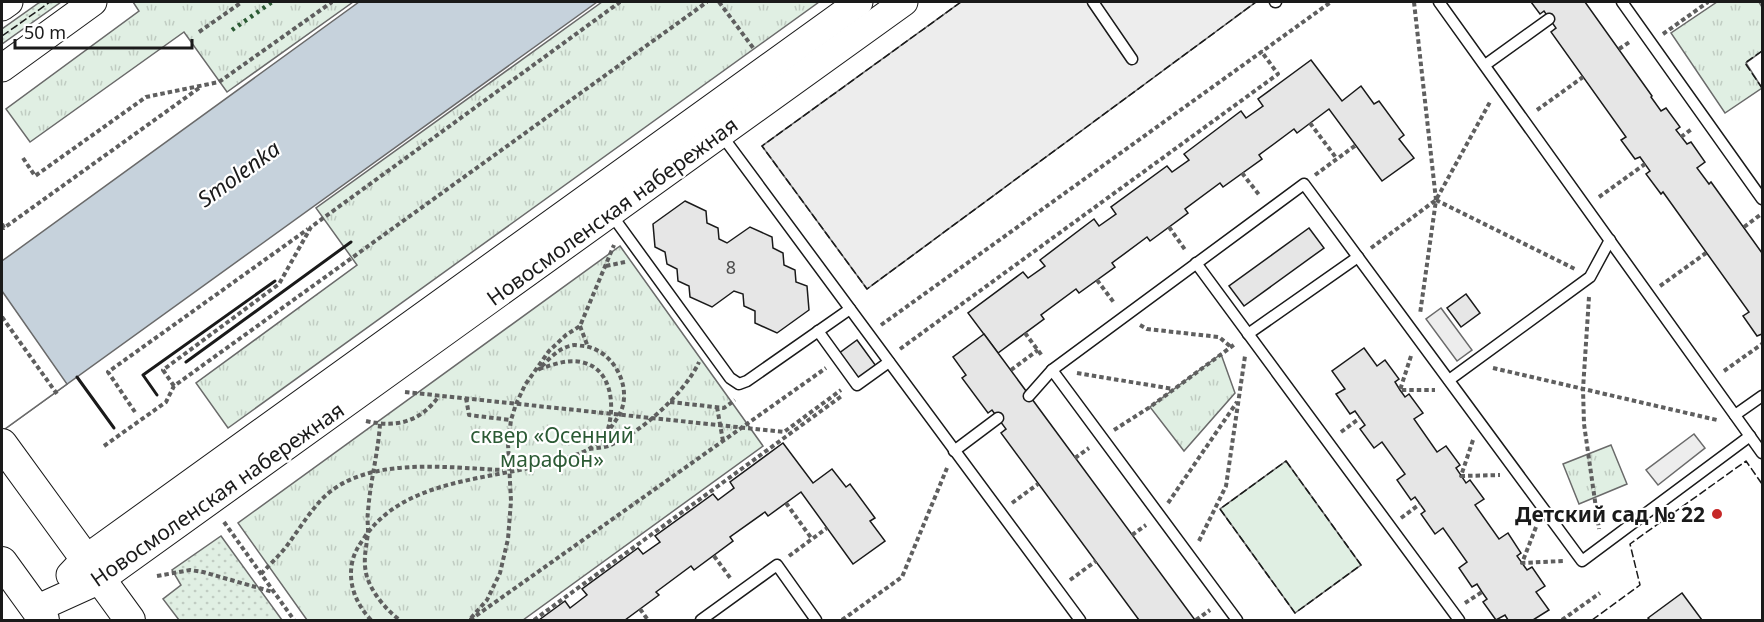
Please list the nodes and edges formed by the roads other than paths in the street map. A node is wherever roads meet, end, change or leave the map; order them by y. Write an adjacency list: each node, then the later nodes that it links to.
1 (9, 2): 8 (street)
2 (93, 2): 12 (street)
3 (860, 2): 13 (street, Новосмоленская набережная)
4 (904, 2): 13 (street, Новосмоленская набережная)
5 (1093, 2): 10 (lane)
6 (1439, 2): 11 (lane)
7 (1622, 2): 14 (lane)
8 (2, 7)
9 (1550, 18): 11 (lane)
10 (1132, 59)
11 (1485, 65): 16 (lane)
12 (2, 68)
13 (713, 123): 15 (street, Новосмоленская набережная); 19 (lane)
14 (1762, 198)
15 (603, 202): 20 (lane); 34 (street, Новосмоленская набережная)
16 (1610, 240): 24 (lane); 27 (lane)
17 (1358, 257): 18 (lane); 21 (lane); 24 (lane)
18 (1196, 263): 21 (lane); 23 (lane)
19 (850, 309): 20 (lane); 22 (lane)
20 (818, 331): 22 (lane)
21 (1248, 334): 36 (lane)
22 (889, 362): 31 (lane)
23 (1052, 369): 25 (lane); 41 (lane)
24 (1453, 385): 29 (lane)
25 (1029, 396)
26 (1762, 396): 27 (lane)
27 (1735, 415): 29 (lane)
28 (998, 418): 31 (lane)
29 (1747, 431): 32 (lane)
30 (2, 444): 34 (main road)
31 (954, 451): 40 (lane)
32 (1762, 453)
33 (2, 562): 35 (main road)
34 (93, 570): 35 (street, Новосмоленская набережная); 37 (main road)
35 (40, 615)
36 (1456, 619)
37 (130, 621)
38 (701, 621): 39 (lane)
39 (816, 621)
40 (1080, 621)
41 (1237, 621)

